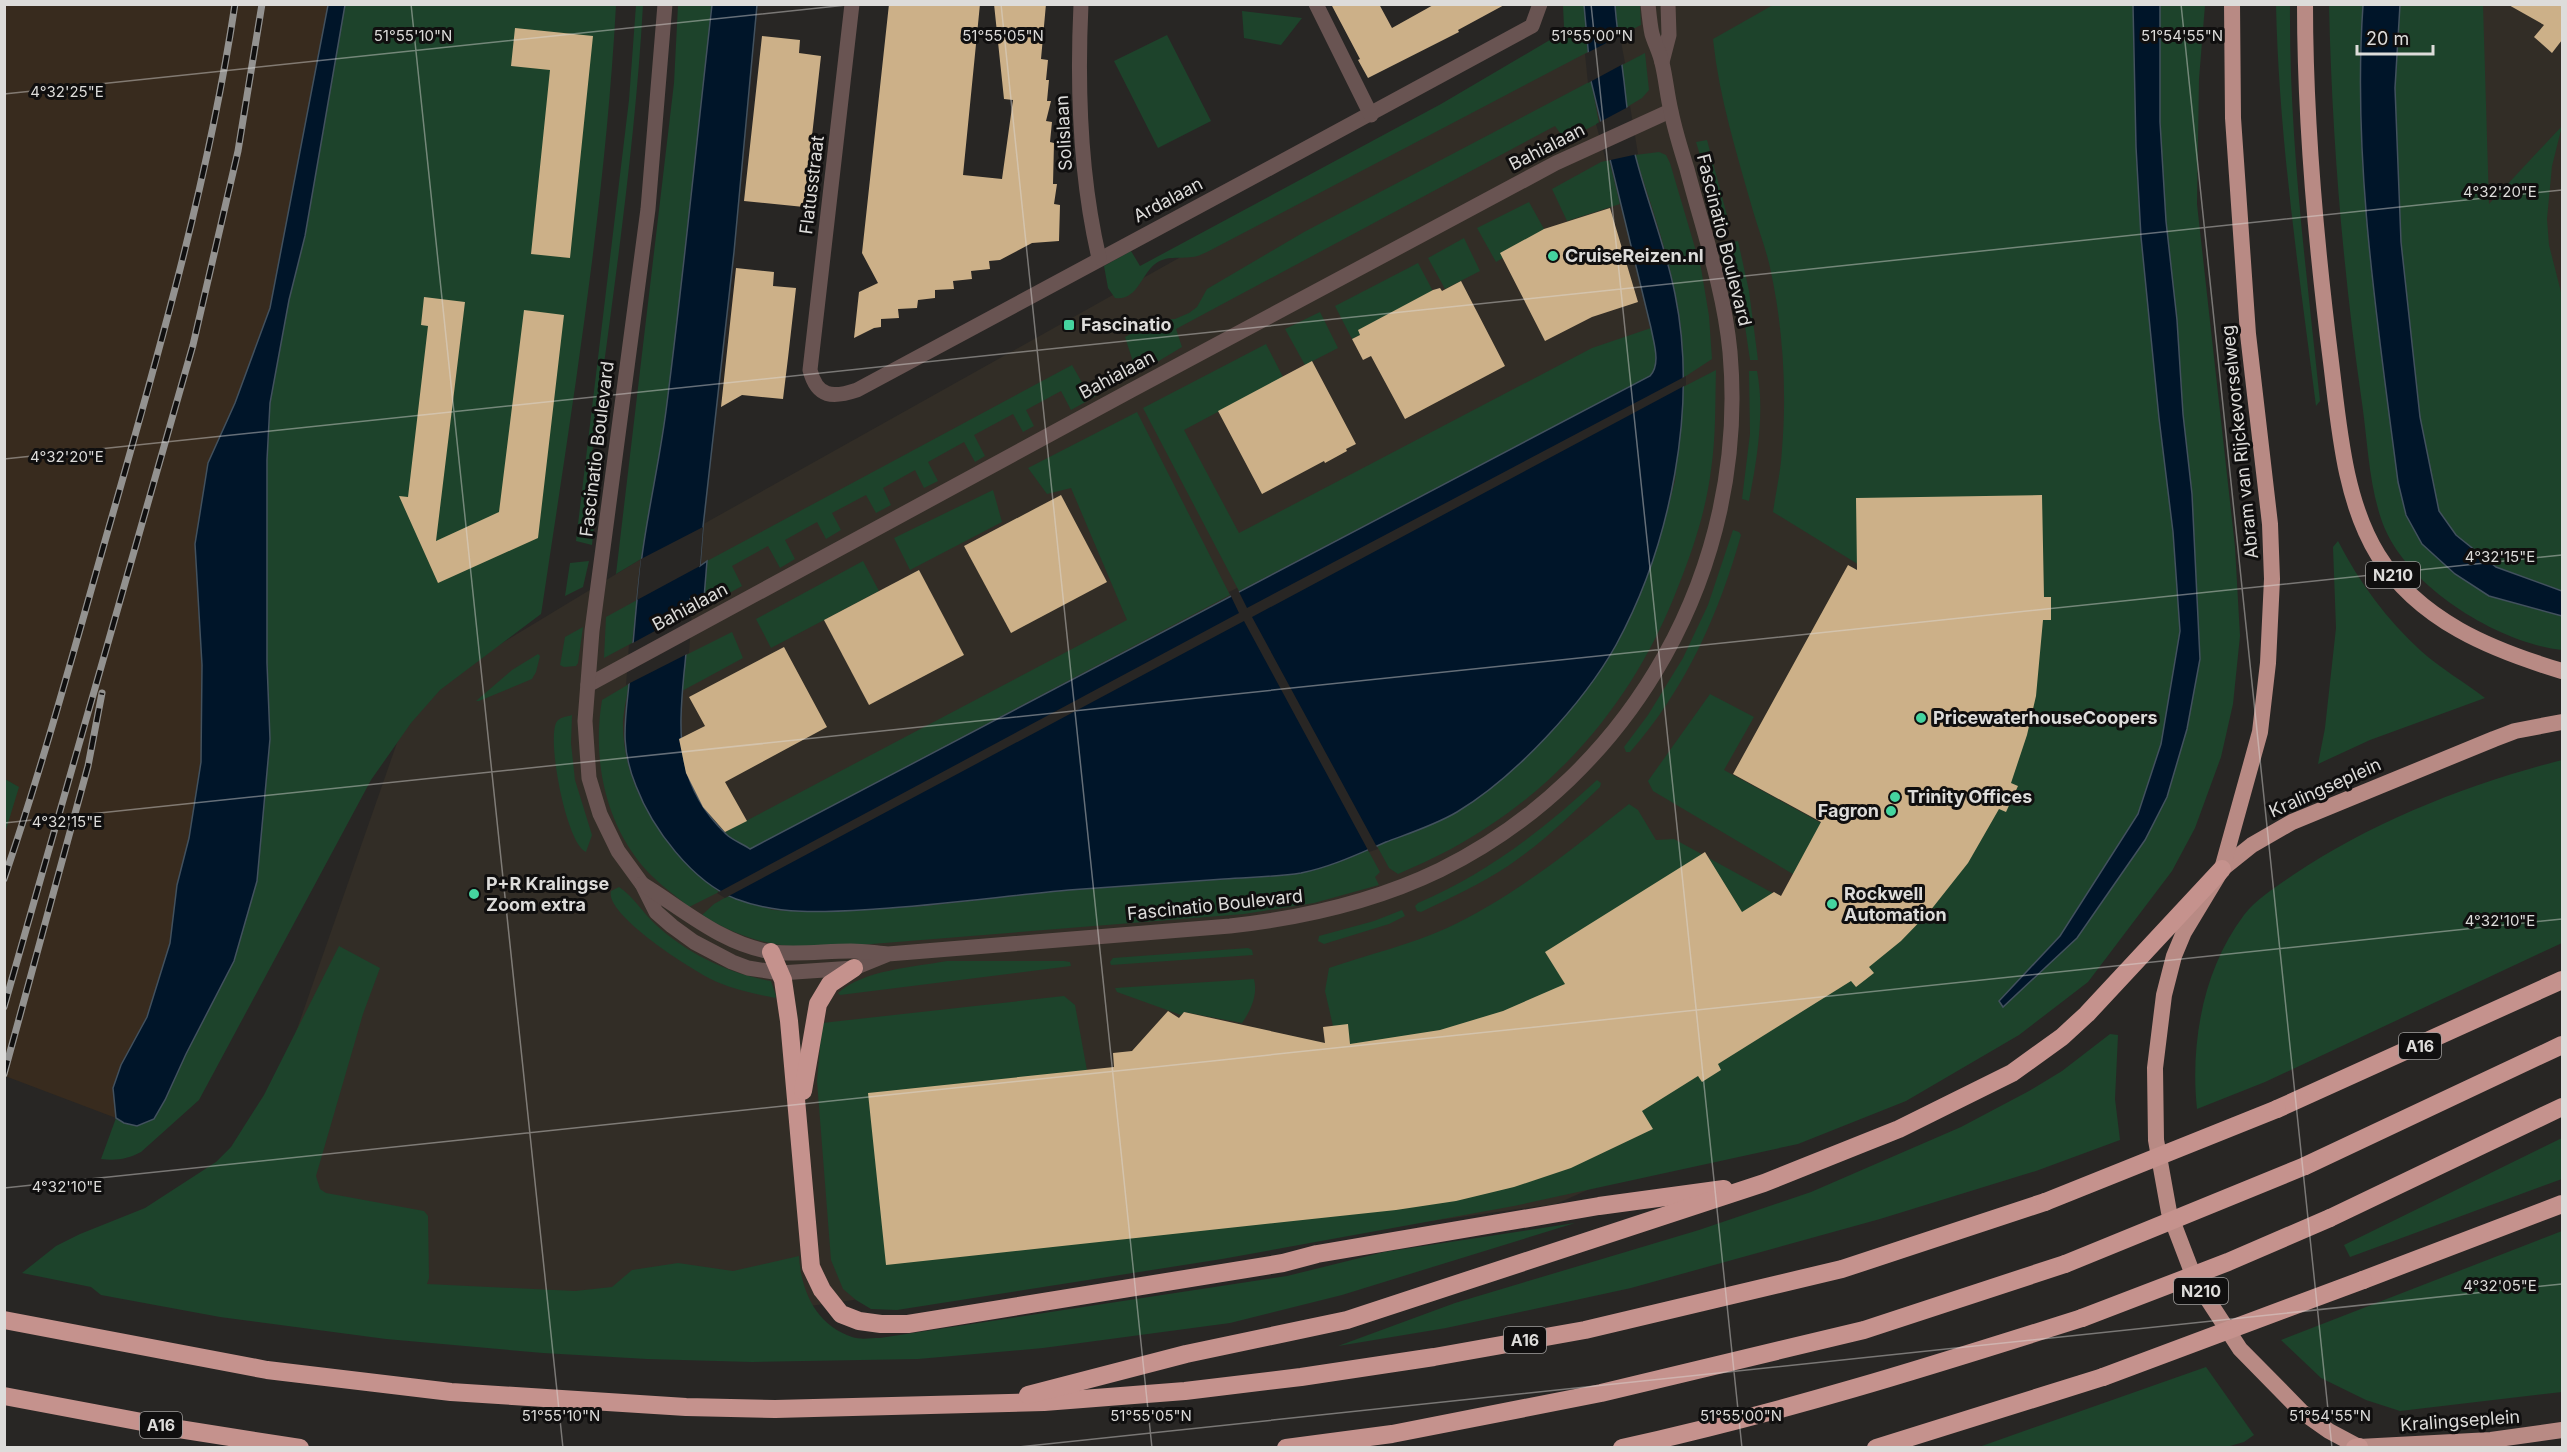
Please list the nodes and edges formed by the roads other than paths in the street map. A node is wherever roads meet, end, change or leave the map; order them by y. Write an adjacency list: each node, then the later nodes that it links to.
1 (665, 4): 16 (street, Fascinatio Boulevard)
2 (852, 4): 14 (street, Flatusstraat)
3 (1081, 4): 13 (street, Solislaan)
4 (1316, 4): 12 (street)
5 (1540, 4): 12 (street, Ardalaan)
6 (1648, 4): 10 (street, Fascinatio Boulevard)
7 (1668, 4): 10 (street, Fascinatio Boulevard)
8 (2232, 4): 18 (highway, Abram van Rijckevorselweg / N210)
9 (2305, 4): 15 (highway, N210)
10 (1662, 62): 11 (street, Fascinatio Boulevard)
11 (1670, 111): 16 (street, Bahialaan); 21 (street, Fascinatio Boulevard)
12 (1371, 115): 13 (street, Ardalaan)
13 (1099, 258): 14 (street, Ardalaan)
14 (810, 370)
15 (2562, 671)
16 (588, 685): 19 (street, Fascinatio Boulevard)
17 (2562, 722): 18 (highway, Kralingseplein / N210)
18 (2222, 869): 28 (highway, A16); 34 (highway, Kralingseplein / N210)
19 (642, 884): 20 (street, Fascinatio Boulevard); 23 (street, Fascinatio Boulevard)
20 (771, 951): 21 (street, Fascinatio Boulevard); 23 (highway)
21 (888, 954): 22 (street, Fascinatio Boulevard)
22 (854, 969): 23 (street, Fascinatio Boulevard); 27 (highway)
23 (780, 973): 27 (highway)
24 (2562, 980): 32 (highway, A16, bridge)
25 (2562, 1046): 36 (highway, bridge)
26 (2562, 1107): 37 (highway, bridge)
27 (799, 1113): 28 (highway)
28 (1764, 1183): 32 (highway, A16)
29 (2562, 1203): 38 (highway, bridge)
30 (4, 1320): 32 (highway, A16)
31 (13, 1398): 35 (highway, A16)
32 (991, 1404)
33 (2562, 1430): 34 (highway, Kralingseplein / N210)
34 (2357, 1447)
35 (300, 1448)
36 (1286, 1448)
37 (1622, 1448)
38 (1875, 1448)

